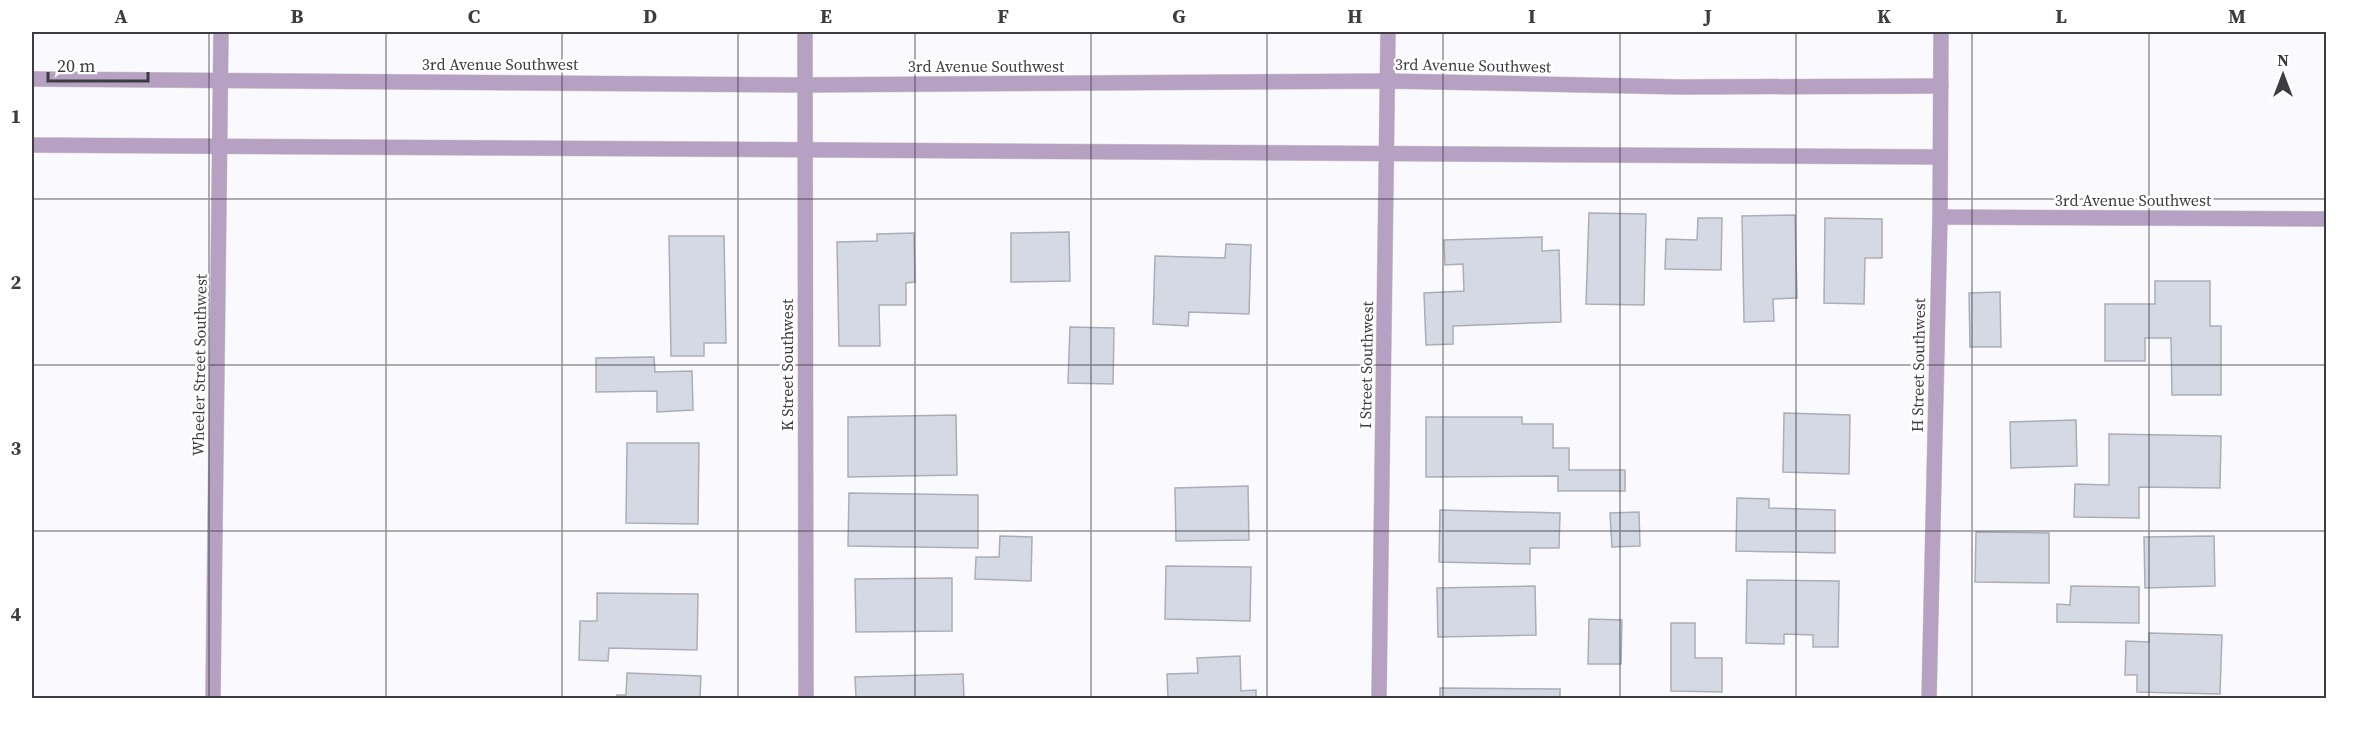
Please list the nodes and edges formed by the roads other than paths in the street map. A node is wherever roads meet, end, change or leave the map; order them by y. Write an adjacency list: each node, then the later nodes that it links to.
1 (221, 32): 6 (street, Wheeler Street Southwest)
2 (805, 32): 8 (street, K Street Southwest)
3 (1388, 32): 7 (street, I Street Southwest)
4 (1941, 32): 9 (street, H Street Southwest)
5 (32, 79): 6 (street, 3rd Avenue Southwest)
6 (220, 80): 8 (street, 3rd Avenue Southwest); 11 (street, Wheeler Street Southwest)
7 (1388, 81): 8 (street, 3rd Avenue Southwest); 9 (street, 3rd Avenue Southwest); 13 (street, I Street Southwest)
8 (804, 85): 12 (street, K Street Southwest)
9 (1941, 86): 14 (street, H Street Southwest)
10 (32, 145): 11 (street)
11 (220, 146): 12 (street); 17 (street, Wheeler Street Southwest)
12 (805, 150): 13 (street); 18 (street, K Street Southwest)
13 (1387, 153): 14 (street); 19 (street, I Street Southwest)
14 (1940, 157): 15 (street, H Street Southwest)
15 (1940, 217): 16 (street, 3rd Avenue Southwest); 20 (street, H Street Southwest)
16 (2326, 219)
17 (213, 699)
18 (806, 699)
19 (1379, 699)
20 (1929, 699)

